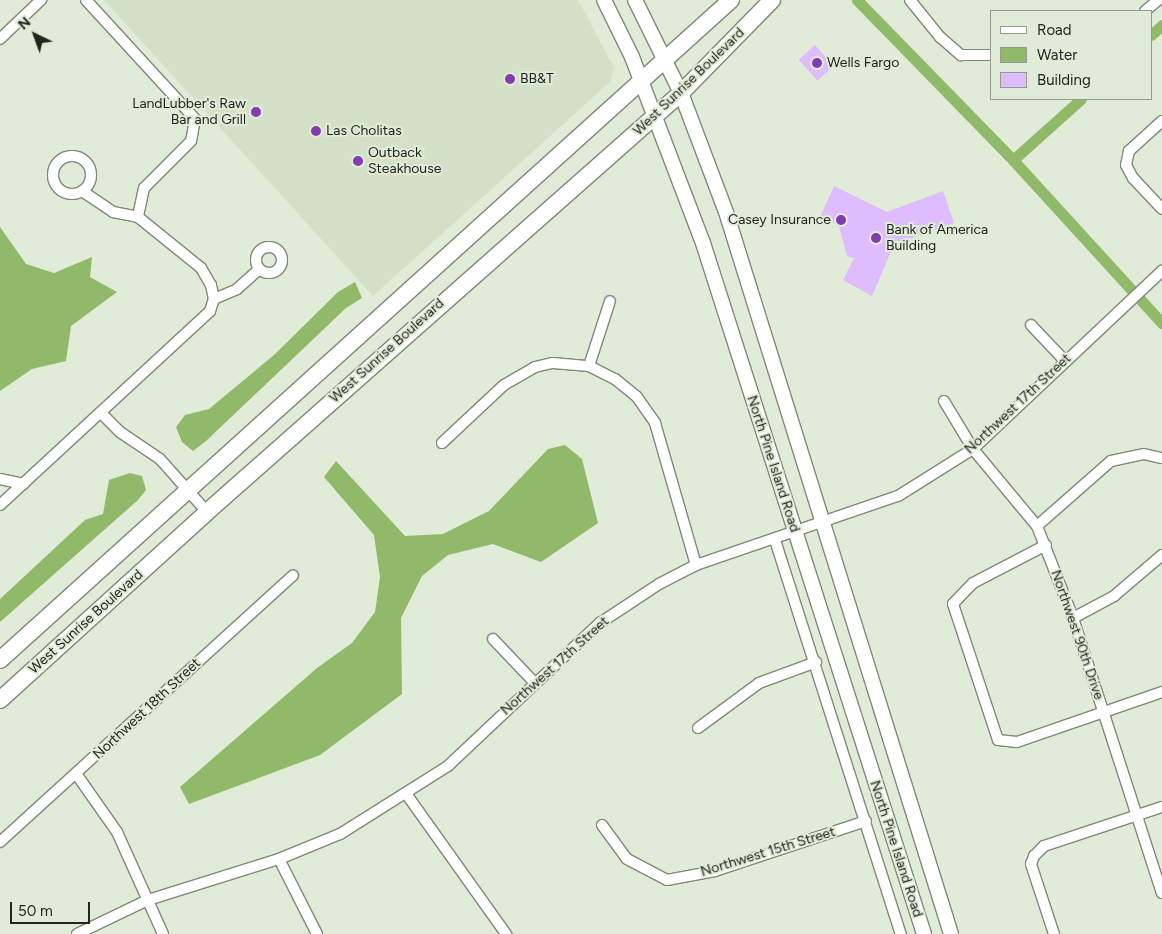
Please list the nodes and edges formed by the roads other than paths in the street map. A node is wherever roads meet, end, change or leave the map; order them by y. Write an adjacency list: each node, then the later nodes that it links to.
1 (41, 0): 10 (street)
2 (86, 0): 19 (street)
3 (604, 0): 13 (main road, North Pine Island Road)
4 (635, 0): 12 (main road, North Pine Island Road)
5 (731, 0): 12 (highway)
6 (772, 0): 14 (highway, West Sunrise Boulevard)
7 (910, 0): 11 (street)
8 (1158, 0): 9 (street)
9 (1146, 10)
10 (0, 39)
11 (990, 55)
12 (666, 59): 13 (highway); 14 (main road, North Pine Island Road)
13 (642, 81): 15 (main road, North Pine Island Road); 34 (highway)
14 (681, 93): 15 (highway, West Sunrise Boulevard); 37 (main road, North Pine Island Road)
15 (655, 116): 36 (highway, West Sunrise Boulevard); 39 (main road, North Pine Island Road)
16 (1162, 121): 18 (street)
17 (82, 191): 19 (street)
18 (1162, 210)
19 (138, 217): 22 (street)
20 (259, 269): 22 (street)
21 (1162, 272): 25 (street, Northwest 17th Street)
22 (214, 299): 28 (street)
23 (610, 301): 26 (street)
24 (1031, 325): 25 (street)
25 (1065, 361): 30 (street, Northwest 17th Street)
26 (589, 366): 29 (street); 43 (street)
27 (944, 401): 30 (street, Northwest 90th Drive)
28 (100, 413): 33 (street); 34 (street)
29 (442, 443)
30 (973, 449): 37 (street, Northwest 17th Street); 38 (street, Northwest 90th Drive)
31 (1162, 458): 38 (street)
32 (0, 479): 33 (street)
33 (23, 484): 35 (street)
34 (187, 489): 36 (street); 47 (highway)
35 (0, 505)
36 (207, 512): 51 (highway, West Sunrise Boulevard)
37 (821, 524): 39 (street, Northwest 17th Street); 70 (main road, North Pine Island Road)
38 (1038, 526): 41 (street, Northwest 90th Drive)
39 (795, 533): 40 (street, Northwest 17th Street); 69 (main road, North Pine Island Road)
40 (775, 540): 43 (street, Northwest 17th Street); 48 (street)
41 (1046, 545): 45 (street, Northwest 90th Drive); 52 (street)
42 (1162, 556): 45 (street)
43 (696, 565): 49 (street, Northwest 17th Street)
44 (292, 575): 54 (street, Northwest 18th Street)
45 (1073, 618): 52 (street, Northwest 90th Drive)
46 (493, 639): 49 (street)
47 (0, 660)
48 (816, 662): 53 (street); 58 (street)
49 (534, 682): 55 (street, Northwest 17th Street)
50 (1162, 692): 52 (street)
51 (0, 700)
52 (1103, 712): 57 (street, Northwest 90th Drive)
53 (698, 728)
54 (76, 775): 60 (street, Northwest 18th Street); 63 (street)
55 (407, 795): 61 (street, Northwest 17th Street); 67 (street)
56 (1162, 807): 57 (street)
57 (1135, 818): 62 (street, Northwest 90th Drive); 71 (street)
58 (866, 821): 59 (street, Northwest 15th Street); 68 (street)
59 (602, 825)
60 (0, 842)
61 (279, 859): 63 (street, Northwest 17th Street); 66 (street)
62 (1162, 893)
63 (148, 900): 64 (street, Northwest 17th Street); 65 (street)
64 (77, 934)
65 (163, 934)
66 (317, 934)
67 (506, 934)
68 (901, 934)
69 (924, 934)
70 (951, 934)
71 (1054, 934)

